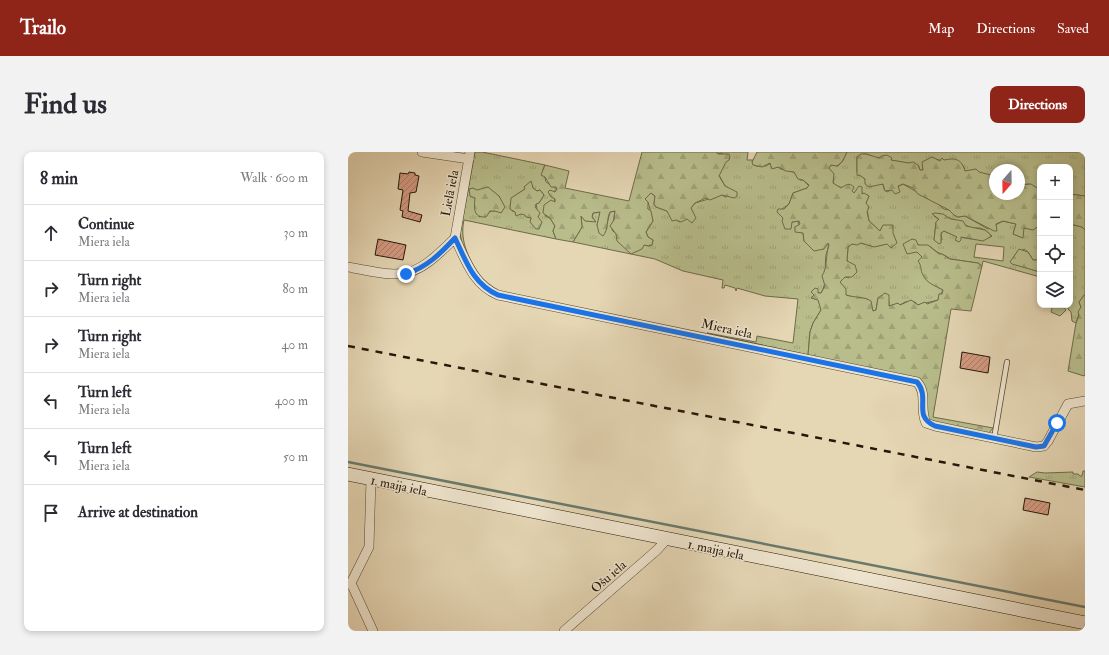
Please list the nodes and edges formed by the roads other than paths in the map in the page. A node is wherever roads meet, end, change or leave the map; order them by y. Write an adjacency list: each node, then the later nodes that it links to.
1 (422, 152): 2 (street)
2 (470, 156): 3 (street, Lielā iela)
3 (455, 238): 4 (street); 7 (street, Miera iela)
4 (348, 267)
5 (1007, 362): 7 (lane)
6 (1085, 401): 7 (street, Miera iela)
7 (994, 439)
8 (348, 474): 9 (street, 1. maija iela)
9 (371, 479): 10 (street, 1. maija iela); 11 (street)
10 (667, 539): 12 (street, 1. maija iela); 14 (street, Ošu iela)
11 (349, 583): 13 (street)
12 (1085, 623)
13 (373, 631)
14 (564, 631)

